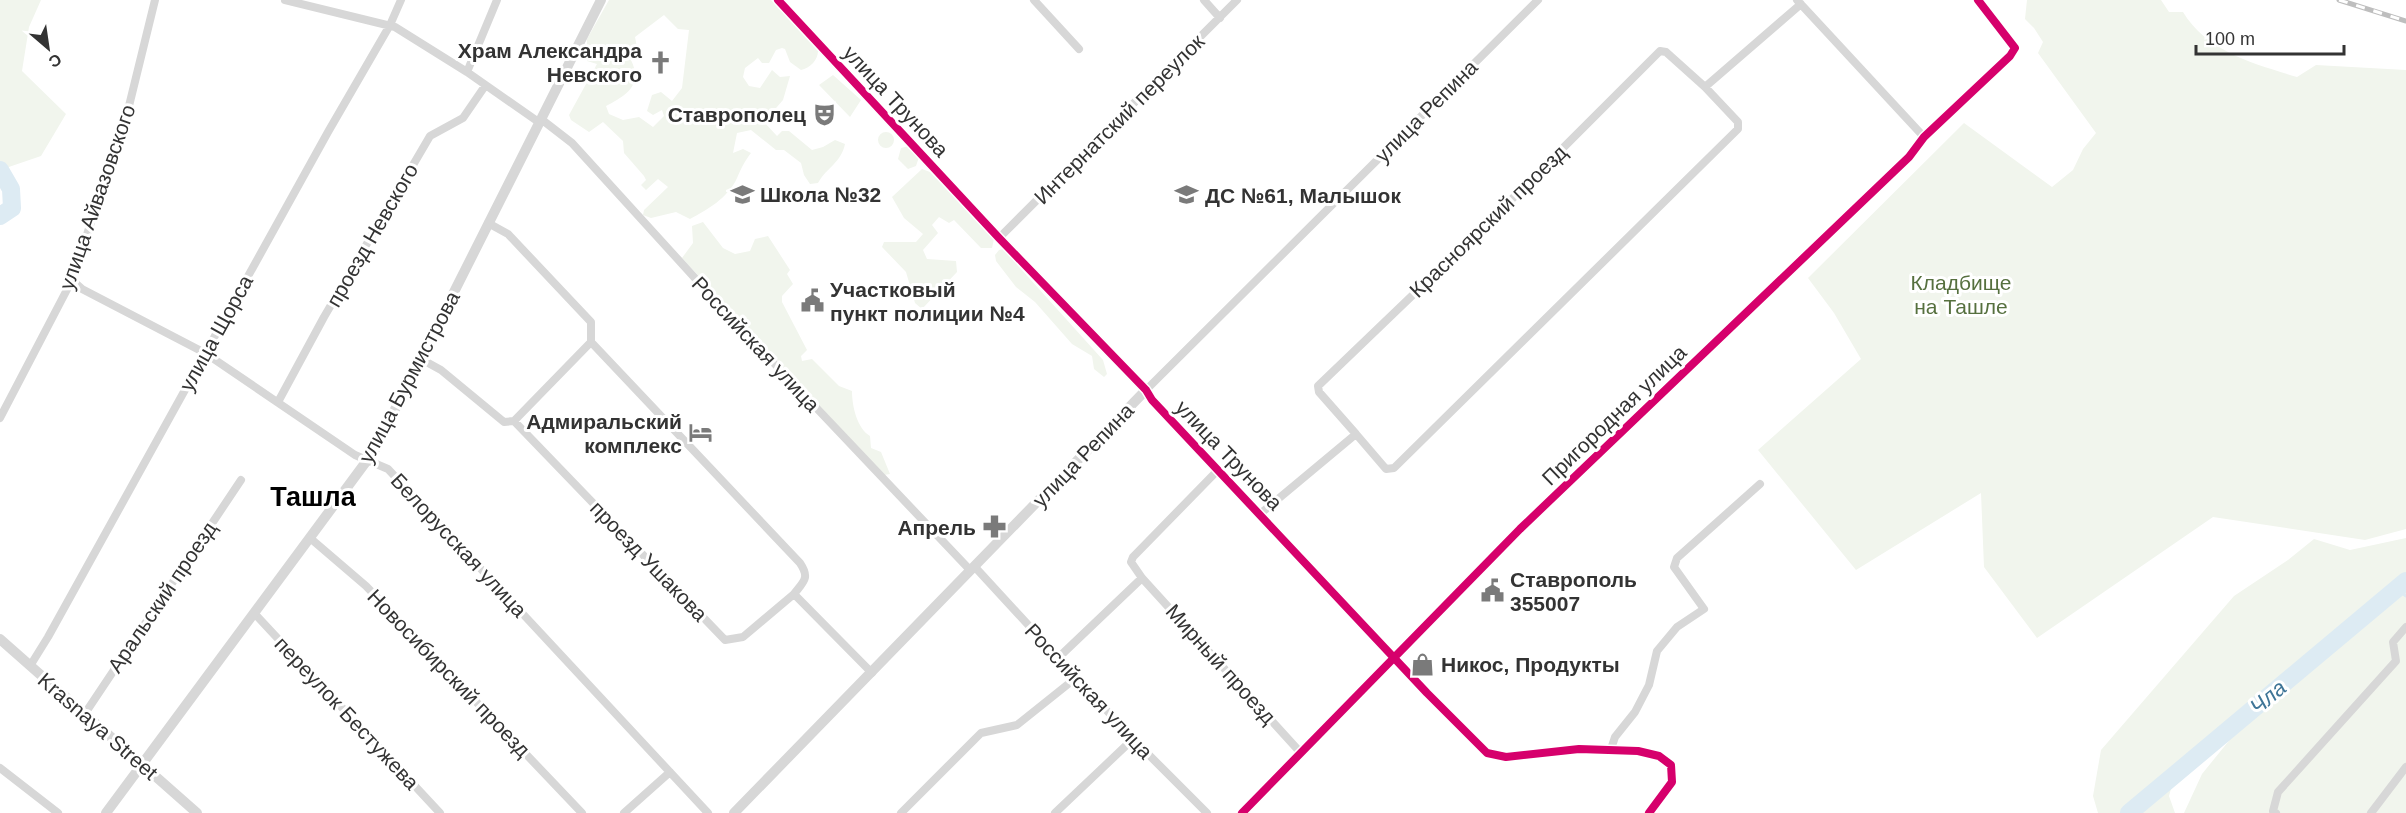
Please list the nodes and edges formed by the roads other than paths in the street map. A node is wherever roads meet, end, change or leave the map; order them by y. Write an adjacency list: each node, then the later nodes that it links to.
1 (154, 0): 23 (street, улица Айвазовского)
2 (285, 0): 14 (street, Российская улица)
3 (401, 0): 14 (street, улица Щорса)
4 (497, 0): 16 (street)
5 (601, 0): 19 (street, улица Бурмистрова)
6 (778, 0): 22 (street, улица Трунова)
7 (1034, 0): 15 (street)
8 (1204, 0): 13 (street)
9 (1237, 0): 13 (street, Интернатский переулок)
10 (1978, 0): 20 (street, Пригородная улица)
11 (1532, 2): 27 (street, улица Репина)
12 (1799, 2): 18 (street); 20 (street)
13 (1220, 18): 22 (street, Интернатский переулок)
14 (390, 25): 16 (street, Российская улица); 25 (street, улица Щорса)
15 (1079, 49)
16 (467, 72): 17 (street, Российская улица)
17 (486, 86): 19 (street, Российская улица); 28 (street, проезд Невского)
18 (1705, 87): 31 (street, Красноярский проезд); 31 (street, Красноярский проезд)
19 (540, 121): 21 (street, улица Бурмистрова); 38 (street, Российская улица)
20 (1924, 137): 45 (street, Пригородная улица)
21 (488, 223): 24 (street, проезд Ушакова); 26 (street, улица Бурмистрова)
22 (999, 238): 27 (street, улица Трунова)
23 (72, 280): 25 (street, Белорусская улица); 29 (street, улица Айвазовского)
24 (591, 342): 30 (street); 40 (street, проезд Ушакова)
25 (205, 353): 28 (street, Белорусская улица); 46 (street, улица Щорса)
26 (421, 359): 30 (street, проезд Ушакова); 32 (street, улица Бурмистрова)
27 (1146, 390): 33 (street, улица Трунова); 38 (street, улица Репина)
28 (278, 402): 32 (street, Белорусская улица)
29 (0, 418)
30 (514, 421): 40 (street, проезд Ушакова)
31 (1356, 434): 36 (street)
32 (367, 462): 37 (street, улица Бурмистрова); 56 (street, Белорусская улица)
33 (1218, 470): 36 (street, улица Трунова); 39 (street)
34 (241, 480): 49 (street, Аральский проезд)
35 (1760, 484): 51 (street)
36 (1260, 514): 45 (street, улица Трунова)
37 (310, 538): 41 (street, улица Бурмистрова); 61 (street, Новосибирский проезд)
38 (972, 568): 44 (street, Российская улица); 47 (street, улица Репина)
39 (1142, 578): 44 (street); 52 (street, Мирный проезд)
40 (794, 594): 47 (street)
41 (254, 613): 53 (street, улица Бурмистрова); 60 (street, переулок Бестужева)
42 (2406, 627): 70 (street)
43 (0, 639): 46 (street, Krasnaya Street)
44 (1058, 658): 48 (street, Российская улица)
45 (1395, 658): 51 (street, улица Трунова); 52 (street, Пригородная улица)
46 (30, 666): 49 (street, Krasnaya Street)
47 (872, 673): 64 (street, улица Репина)
48 (1077, 677): 50 (street, Российская улица); 65 (street)
49 (84, 715): 53 (street, Krasnaya Street)
50 (1133, 739): 66 (street); 67 (street, Российская улица)
51 (1611, 749): 69 (street, улица Трунова)
52 (1300, 752): 68 (street, Пригородная улица)
53 (141, 764): 58 (street, улица Бурмистрова); 59 (street, Krasnaya Street)
54 (2406, 767): 71 (street)
55 (0, 768): 57 (street)
56 (670, 772): 62 (street); 63 (street, Белорусская улица)
57 (58, 813)
58 (106, 813)
59 (197, 813)
60 (440, 813)
61 (582, 813)
62 (624, 813)
63 (708, 813)
64 (734, 813)
65 (901, 813)
66 (1055, 813)
67 (1207, 813)
68 (1242, 813)
69 (1648, 813)
70 (2276, 813)
71 (2371, 813)

